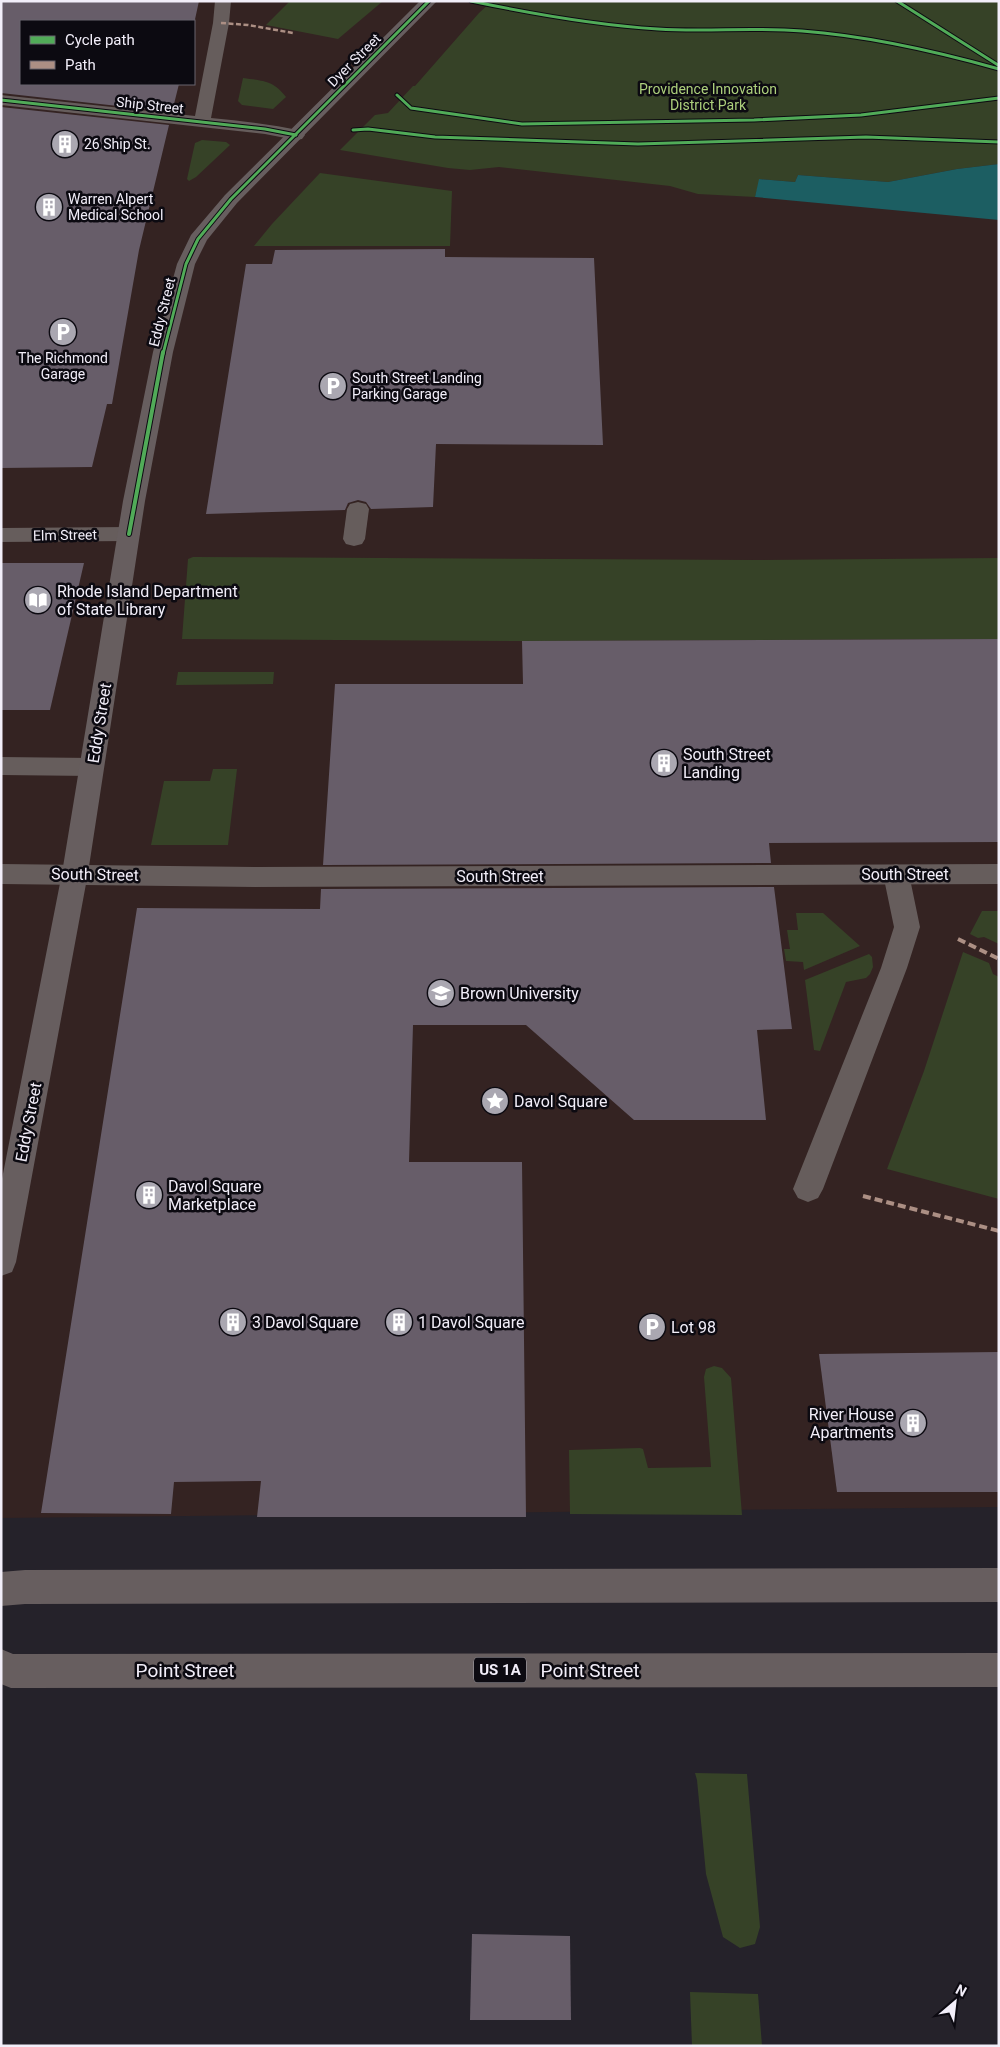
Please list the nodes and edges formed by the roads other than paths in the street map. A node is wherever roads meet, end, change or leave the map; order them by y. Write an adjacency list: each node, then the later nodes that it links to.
1 (223, 1): 4 (street)
2 (429, 1): 5 (main road, Dyer Street)
3 (1, 100): 4 (street, Ship Street)
4 (202, 122): 5 (street, Ship Street)
5 (296, 135): 7 (main road, Eddy Street)
6 (358, 510): 9 (street)
7 (129, 534): 8 (street, Elm Street); 11 (main road, Eddy Street)
8 (1, 535)
9 (354, 539)
10 (1, 766): 11 (street)
11 (92, 767): 12 (main road, Eddy Street)
12 (75, 873): 13 (street, South Street); 14 (street, South Street); 17 (main road, Eddy Street)
13 (1, 874)
14 (896, 874): 15 (street, South Street); 16 (street)
15 (999, 874)
16 (808, 1189)
17 (1, 1262)
18 (999, 1585): 19 (main road)
19 (1, 1589)
20 (1, 1666): 21 (main road, Point Street / US 1A)
21 (999, 1670)

